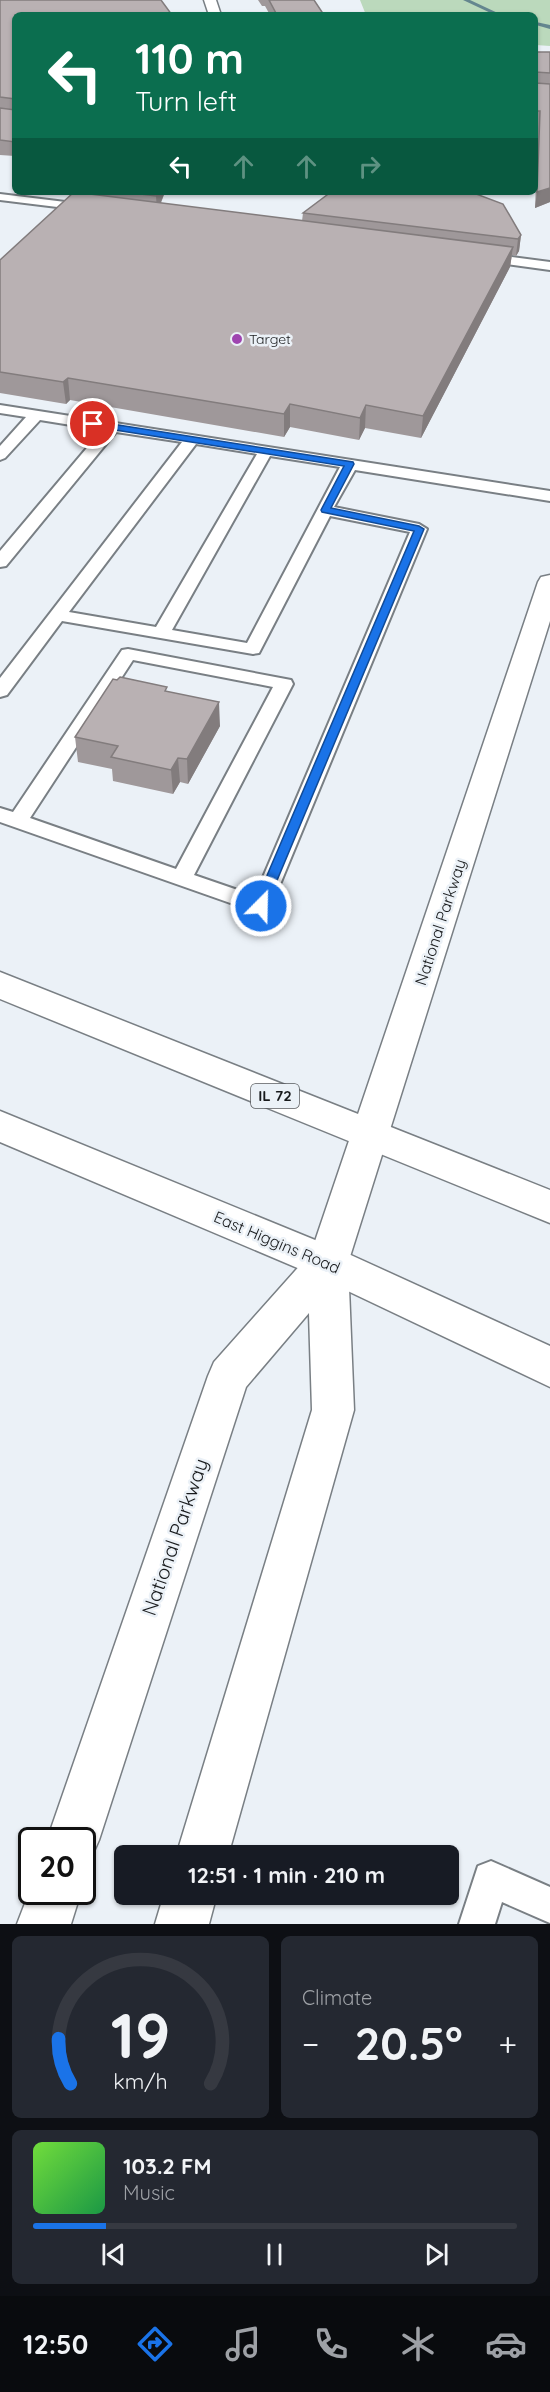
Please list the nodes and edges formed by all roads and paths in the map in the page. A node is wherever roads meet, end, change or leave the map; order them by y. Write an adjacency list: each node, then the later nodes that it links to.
1 (0, 197): 2 (lane)
2 (106, 210)
3 (472, 256): 4 (lane)
4 (550, 266)
5 (0, 409): 6 (lane)
6 (36, 415): 7 (lane); 10 (lane)
7 (112, 427): 8 (lane); 14 (lane)
8 (192, 440): 9 (lane); 16 (lane)
9 (266, 451): 11 (lane); 17 (lane)
10 (0, 455)
11 (350, 464): 12 (lane); 13 (lane)
12 (550, 496)
13 (325, 510): 17 (lane); 20 (lane)
14 (0, 562)
15 (550, 582): 23 (street, National Parkway)
16 (58, 615): 17 (lane); 18 (lane)
17 (161, 633)
18 (0, 691)
19 (9, 818): 20 (lane); 20 (lane)
20 (182, 878)
21 (0, 985): 23 (street, IL 72)
22 (0, 1126): 25 (street, East Higgins Road)
23 (371, 1135): 24 (street, IL 72); 25 (street, National Parkway)
24 (550, 1207)
25 (328, 1263): 26 (street, East Higgins Road); 27 (street, National Parkway); 28 (street, National Parkway)
26 (550, 1367)
27 (76, 1827)
28 (205, 1845)
29 (51, 1905): 32 (street)
30 (188, 1905): 33 (street)
31 (550, 1905): 34 (lane)
32 (44, 1924)
33 (182, 1924)
34 (477, 1924)

